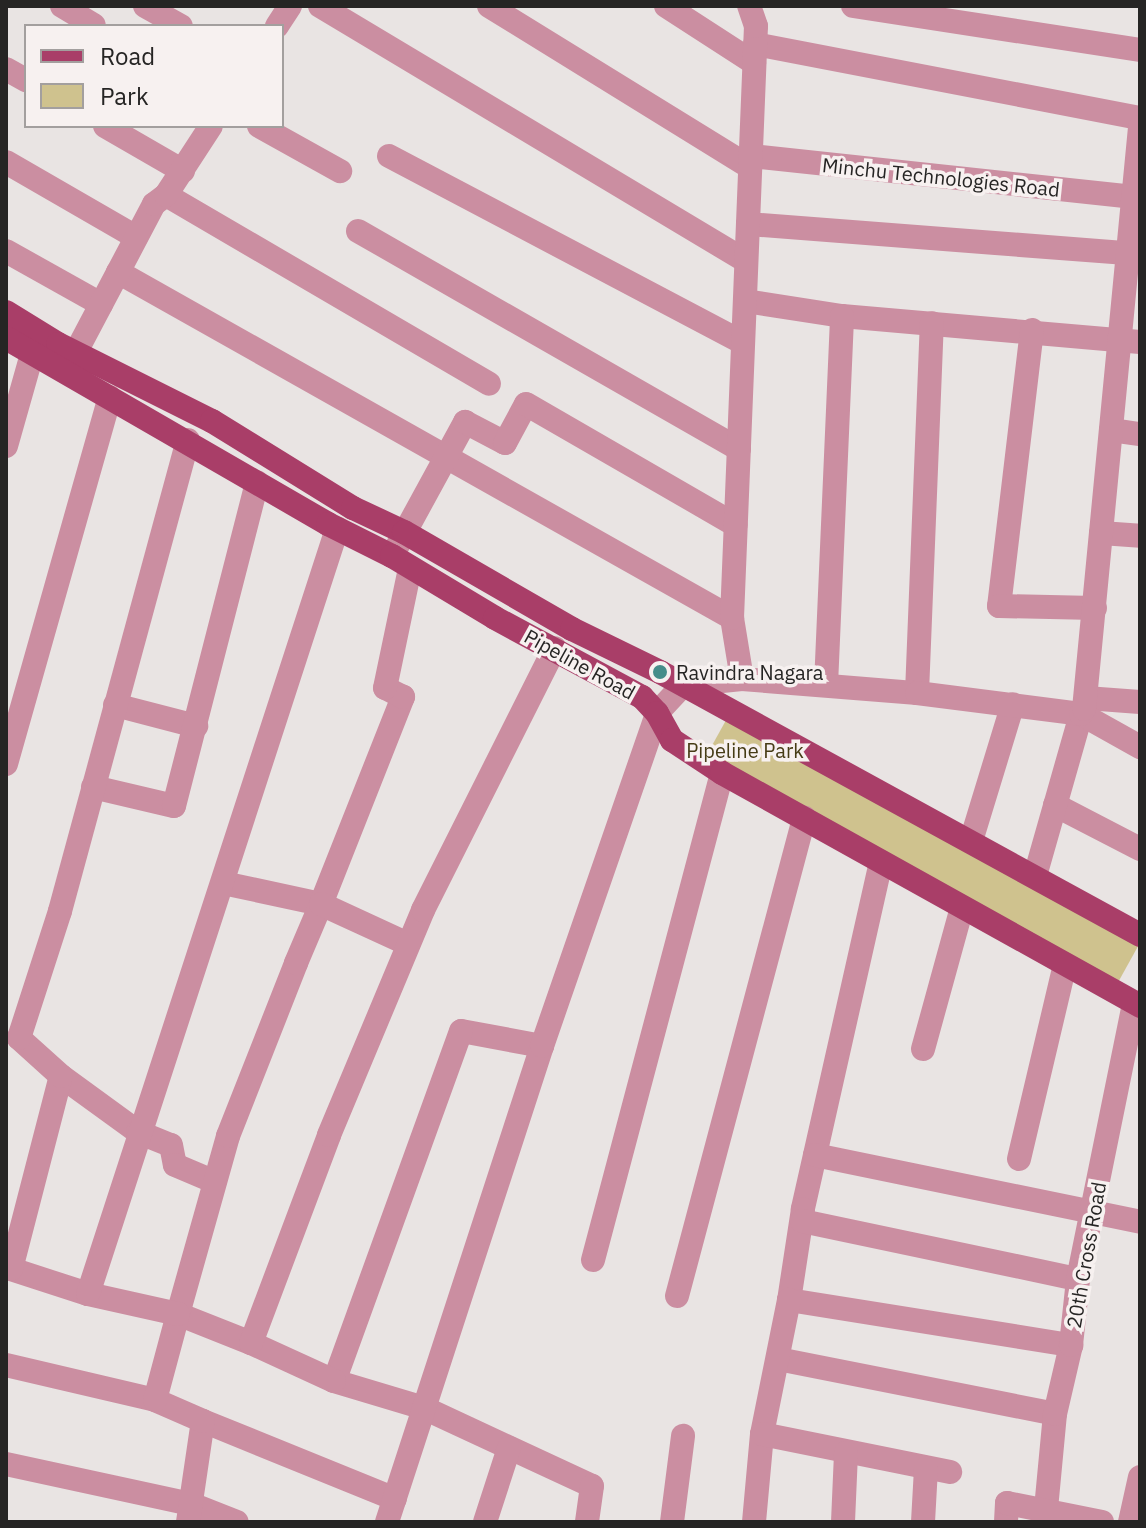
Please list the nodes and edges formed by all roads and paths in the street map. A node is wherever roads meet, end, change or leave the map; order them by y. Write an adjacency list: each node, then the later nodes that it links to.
1 (62, 6): 9 (street)
2 (145, 6): 10 (street)
3 (290, 6): 11 (street)
4 (320, 6): 33 (street)
5 (489, 6): 23 (street)
6 (666, 6): 13 (street)
7 (749, 6): 13 (street)
8 (853, 6): 12 (street)
9 (92, 24)
10 (177, 24)
11 (278, 24)
12 (1140, 50)
13 (755, 54): 16 (street); 23 (street)
14 (6, 69): 15 (street)
15 (24, 79)
16 (1140, 118)
17 (1140, 127): 26 (street)
18 (108, 128): 24 (street)
19 (210, 128): 24 (street)
20 (263, 128): 25 (street)
21 (389, 156): 43 (street)
22 (6, 162): 30 (street)
23 (750, 162): 26 (street, Minchu Technologies Road); 28 (street)
24 (183, 171): 27 (street)
25 (340, 171)
26 (1135, 189): 32 (street)
27 (166, 195): 30 (street); 46 (street)
28 (748, 224): 32 (street); 33 (street)
29 (358, 231): 52 (street)
30 (136, 237): 34 (street)
31 (6, 251): 36 (street)
32 (1134, 254): 42 (street)
33 (746, 261): 35 (street)
34 (118, 272): 36 (street); 53 (street)
35 (745, 301): 38 (street); 43 (street)
36 (101, 304): 44 (street)
37 (6, 312): 44 (main road, Pipeline Road)
38 (842, 316): 39 (street); 66 (street)
39 (932, 323): 40 (street); 67 (street)
40 (1032, 330): 42 (street); 61 (street)
41 (6, 338): 45 (main road, Pipeline Road)
42 (1129, 341): 48 (street)
43 (743, 343): 52 (street)
44 (76, 352): 57 (main road, Pipeline Road)
45 (32, 354): 47 (main road, Pipeline Road); 51 (street)
46 (489, 384)
47 (110, 397): 50 (main road, Pipeline Road); 75 (street)
48 (1111, 430): 49 (street); 58 (street)
49 (1140, 434)
50 (188, 440): 54 (main road, Pipeline Road); 70 (street)
51 (6, 446)
52 (739, 449): 55 (street)
53 (447, 457): 55 (street); 57 (street); 62 (street)
54 (257, 482): 56 (main road, Pipeline Road); 73 (street)
55 (736, 525): 62 (street)
56 (337, 529): 60 (main road, Pipeline Road); 84 (street)
57 (404, 532): 60 (street); 65 (main road, Pipeline Road)
58 (1101, 533): 59 (street); 61 (street)
59 (1140, 536)
60 (401, 562): 63 (main road, Pipeline Road); 85 (street)
61 (1095, 608): 71 (street)
62 (732, 618): 64 (street)
63 (555, 648): 72 (main road, Pipeline Road); 88 (street)
64 (742, 679): 65 (street); 66 (street)
65 (683, 685): 72 (street); 80 (main road, Pipeline Road)
66 (826, 685): 67 (street)
67 (917, 693): 69 (street)
68 (1140, 702): 71 (street)
69 (1013, 704): 71 (street); 80 (street)
70 (115, 705): 73 (street); 77 (street)
71 (1083, 706): 74 (street); 78 (street)
72 (657, 713): 76 (main road, Pipeline Road); 92 (street)
73 (196, 726): 77 (street)
74 (1140, 747)
75 (6, 764)
76 (722, 773): 79 (main road, Pipeline Road); 102 (street)
77 (93, 787): 91 (street)
78 (1055, 805): 81 (street); 83 (street)
79 (804, 818): 82 (main road, Pipeline Road); 106 (street)
80 (971, 841): 83 (main road, Pipeline Road)
81 (1140, 849)
82 (881, 862): 86 (main road, Pipeline Road); 96 (street)
83 (1035, 876): 87 (main road, Pipeline Road)
84 (223, 883): 85 (street); 95 (street)
85 (321, 904): 88 (street); 98 (street)
86 (962, 907): 89 (main road, Pipeline Road); 93 (street)
87 (1140, 935)
88 (408, 944): 109 (street)
89 (1065, 964): 90 (main road, Pipeline Road); 97 (street)
90 (1137, 1004): 99 (street, 20th Cross Road)
91 (13, 1032): 94 (street)
92 (542, 1046): 113 (street); 115 (street)
93 (923, 1049)
94 (61, 1076): 95 (street); 103 (street)
95 (138, 1132): 98 (street); 105 (street)
96 (815, 1155): 99 (street); 100 (street)
97 (1019, 1159)
98 (215, 1182): 108 (street)
99 (1092, 1212): 101 (street); 104 (street, 20th Cross Road)
100 (802, 1221): 104 (street); 107 (street)
101 (1140, 1222)
102 (593, 1260)
103 (8, 1268): 105 (street)
104 (1078, 1279): 110 (street, 20th Cross Road)
105 (88, 1294): 108 (street)
106 (677, 1296)
107 (789, 1300): 110 (street); 111 (street)
108 (178, 1314): 109 (street); 114 (street)
109 (251, 1343): 113 (street)
110 (1071, 1345): 116 (street, 20th Cross Road)
111 (778, 1359): 116 (street); 118 (street)
112 (6, 1365): 114 (street)
113 (334, 1381): 115 (street)
114 (155, 1400): 117 (street)
115 (424, 1408): 120 (street); 125 (street)
116 (1055, 1414): 124 (street, 20th Cross Road)
117 (203, 1421): 125 (street); 126 (street)
118 (762, 1434): 121 (street); 132 (street)
119 (683, 1436): 131 (street)
120 (509, 1448): 129 (street); 130 (street)
121 (846, 1453): 133 (street); 134 (street)
122 (6, 1464): 126 (street)
123 (1140, 1477): 137 (street)
124 (1046, 1509): 127 (street); 135 (street)
125 (391, 1510)
126 (189, 1513): 128 (street)
127 (1077, 1518): 136 (street)
128 (237, 1522)
129 (485, 1522)
130 (587, 1522)
131 (672, 1522)
132 (754, 1522)
133 (843, 1522)
134 (923, 1522)
135 (1006, 1522)
136 (1102, 1522)
137 (1130, 1522)

